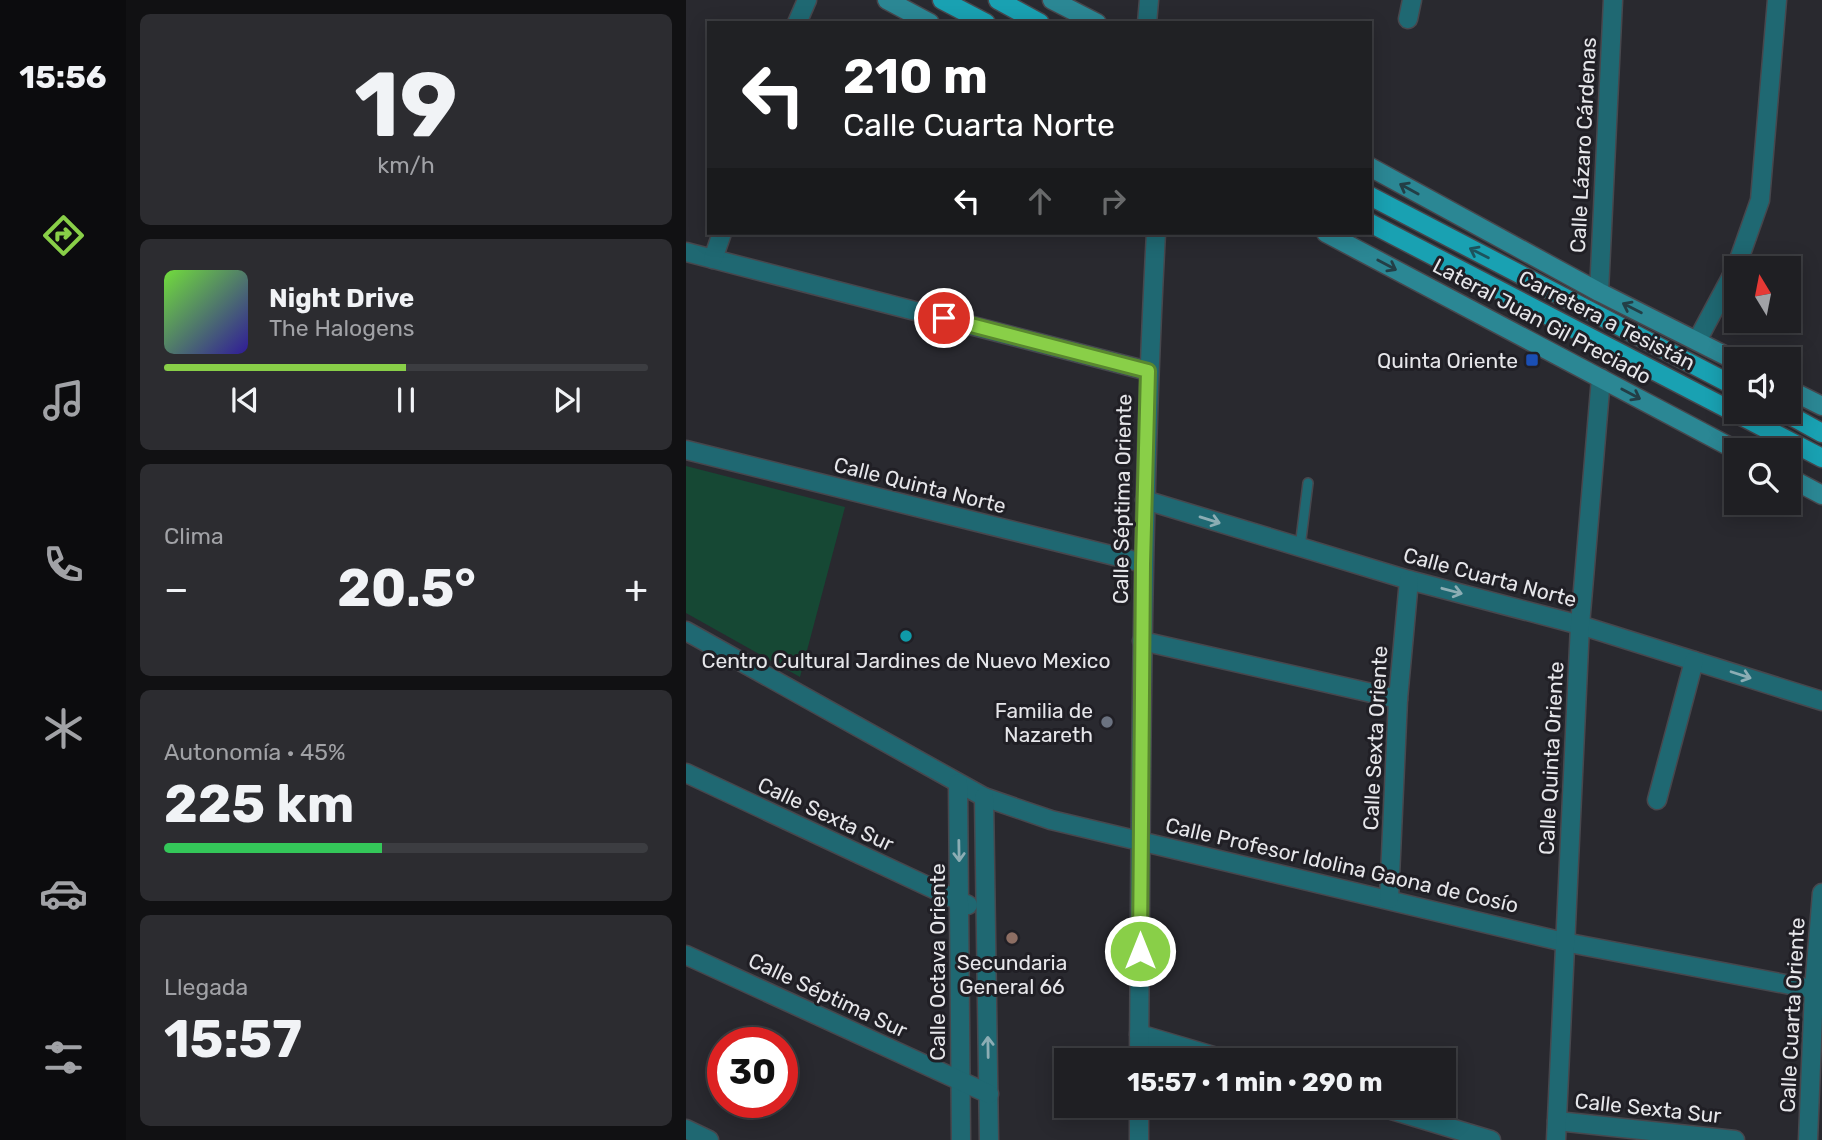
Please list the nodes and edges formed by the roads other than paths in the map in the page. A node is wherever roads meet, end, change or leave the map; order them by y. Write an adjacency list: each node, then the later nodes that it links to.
1 (807, 0): 11 (street)
2 (887, 0): 12 (main road)
3 (942, 0): 13 (main road)
4 (998, 0): 14 (main road)
5 (1052, 0): 15 (main road)
6 (1149, 0): 16 (street)
7 (1412, 0): 10 (street)
8 (1613, 0): 27 (street, Calle Lázaro Cárdenas)
9 (1777, 0): 24 (street)
10 (1408, 19)
11 (798, 21)
12 (926, 21)
13 (982, 21)
14 (1036, 21)
15 (1093, 21)
16 (1147, 21)
17 (1372, 168): 27 (main road, one-way to 17)
18 (1372, 197): 32 (main road, Carretera a Tesistán, one-way to 18)
19 (1372, 223): 39 (main road, Carretera a Tesistán)
20 (721, 235): 25 (street)
21 (1156, 235): 30 (street, Calle Séptima Oriente)
22 (1330, 235): 31 (main road, Lateral Juan Gil Preciado, one-way to 31)
23 (686, 252): 25 (street)
24 (1740, 256)
25 (713, 259): 30 (street)
26 (1724, 290): 28 (street)
27 (1599, 292): 28 (main road, one-way to 27)
28 (1697, 341): 29 (main road)
29 (1724, 355)
30 (1148, 371): 43 (street, Calle Séptima Oriente)
31 (1601, 378): 37 (main road, Lateral Juan Gil Preciado, one-way to 37); 47 (street, Calle Quinta Oriente)
32 (1724, 381)
33 (1801, 395): 34 (main road)
34 (1822, 406)
35 (1801, 421): 36 (main road)
36 (1822, 433)
37 (1724, 444)
38 (686, 450): 45 (street, Calle Quinta Norte)
39 (1822, 458)
40 (1308, 484): 44 (lane)
41 (1801, 484): 42 (main road)
42 (1822, 495)
43 (1145, 500): 44 (street, Calle Cuarta Norte, one-way to 44); 45 (street, Calle Séptima Oriente)
44 (1300, 547): 46 (street, Calle Cuarta Norte)
45 (1143, 564): 49 (street, Calle Séptima Oriente)
46 (1409, 580): 47 (street, Calle Cuarta Norte, one-way to 47); 51 (street, Calle Sexta Oriente)
47 (1580, 625): 50 (street, Calle Cuarta Norte); 62 (street, Calle Quinta Oriente)
48 (686, 631): 54 (street, Calle Profesor Idolina Gaona de Cosío)
49 (1142, 641): 51 (street); 57 (street, Calle Séptima Oriente)
50 (1694, 661): 52 (street, Calle Cuarta Norte, one-way to 52); 56 (street)
51 (1398, 699): 59 (street, Calle Sexta Oriente)
52 (1822, 701)
53 (686, 774): 60 (street, Calle Sexta Sur)
54 (958, 783): 55 (street, Calle Profesor Idolina Gaona de Cosío); 60 (street, Calle Octava Oriente, one-way to 60)
55 (984, 797): 57 (street, Calle Profesor Idolina Gaona de Cosío); 61 (street)
56 (1657, 800)
57 (1141, 840): 59 (street, Calle Profesor Idolina Gaona de Cosío); 65 (street, Calle Séptima Oriente)
58 (1822, 893): 64 (street, Calle Cuarta Oriente)
59 (1389, 899): 62 (street, Calle Profesor Idolina Gaona de Cosío)
60 (960, 901): 61 (street, Calle Sexta Sur); 68 (street, Calle Octava Oriente)
61 (985, 913): 69 (street, one-way to 61)
62 (1564, 942): 64 (street, Calle Profesor Idolina Gaona de Cosío); 72 (street, Calle Quinta Oriente)
63 (686, 955): 68 (street, Calle Séptima Sur)
64 (1818, 990): 81 (street, Calle Cuarta Oriente)
65 (1139, 1034): 66 (street, Calle Séptima Oriente); 67 (street)
66 (1139, 1048)
67 (1186, 1048)
68 (961, 1082): 69 (street, Calle Séptima Sur); 75 (street, Calle Octava Oriente)
69 (989, 1094): 76 (street)
70 (1139, 1118): 77 (street)
71 (1418, 1118): 78 (street)
72 (1557, 1121): 79 (street, Calle Quinta Oriente); 80 (street, Calle Sexta Sur)
73 (686, 1129): 74 (street)
74 (709, 1140)
75 (961, 1140)
76 (989, 1140)
77 (1139, 1140)
78 (1491, 1140)
79 (1556, 1140)
80 (1735, 1140)
81 (1808, 1140)

